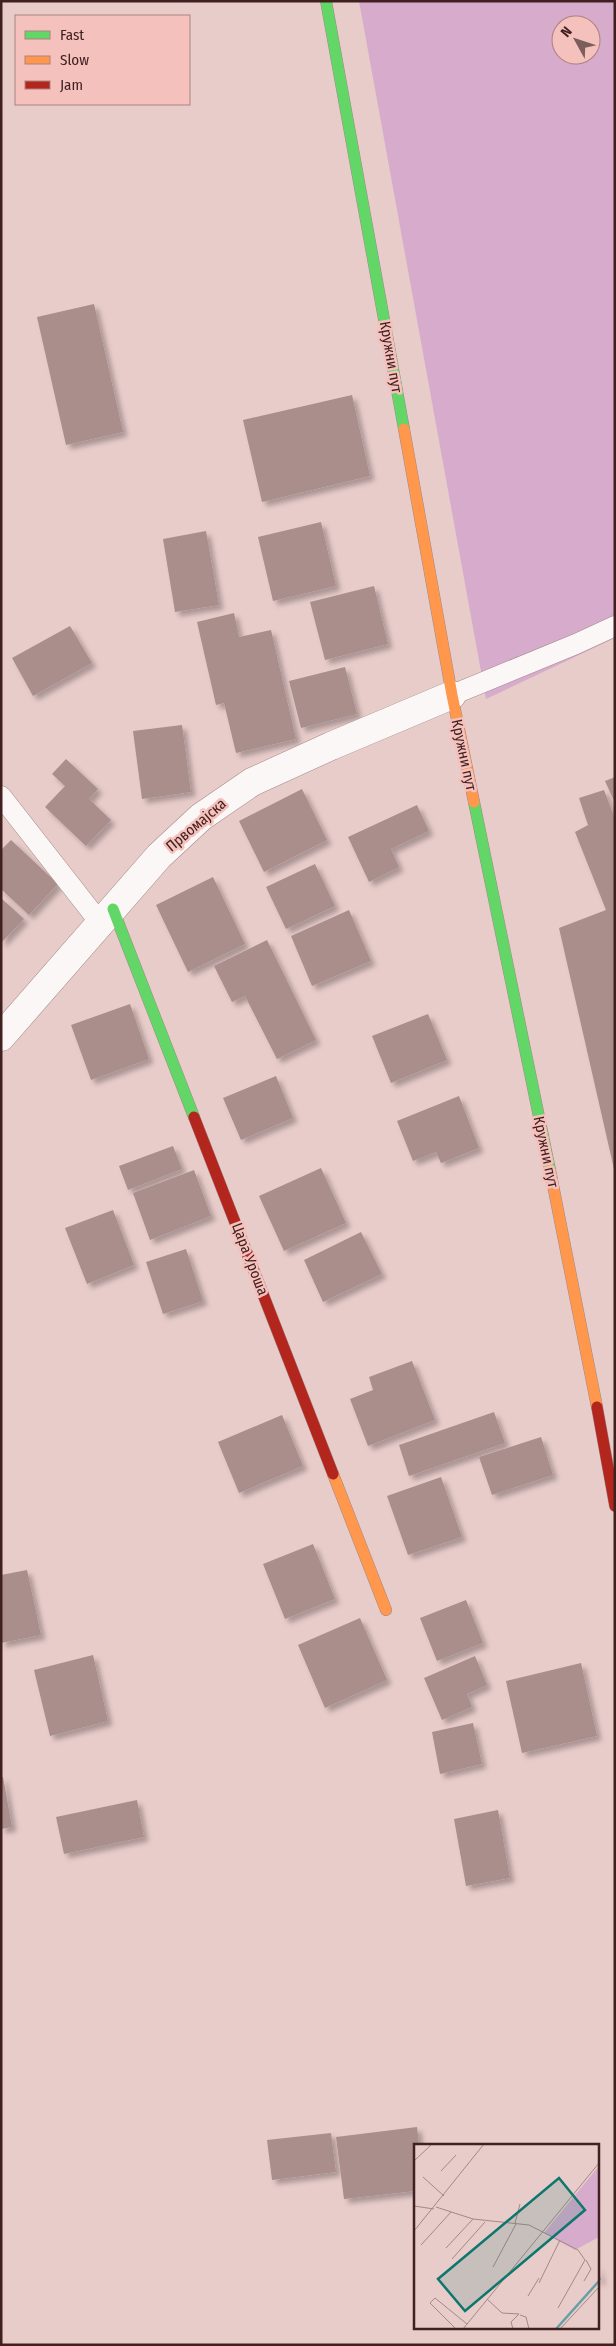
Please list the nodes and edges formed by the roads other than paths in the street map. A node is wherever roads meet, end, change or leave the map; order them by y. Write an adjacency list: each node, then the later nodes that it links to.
1 (326, 1): 3 (main road, Кружни пут)
2 (615, 626): 3 (lane)
3 (452, 695): 5 (street, Првомајска); 7 (main road, Кружни пут)
4 (1, 796): 5 (lane)
5 (107, 917): 6 (street, Првомајска); 8 (main road, Цара Уроша)
6 (1, 1037)
7 (615, 1506)
8 (386, 1610)

